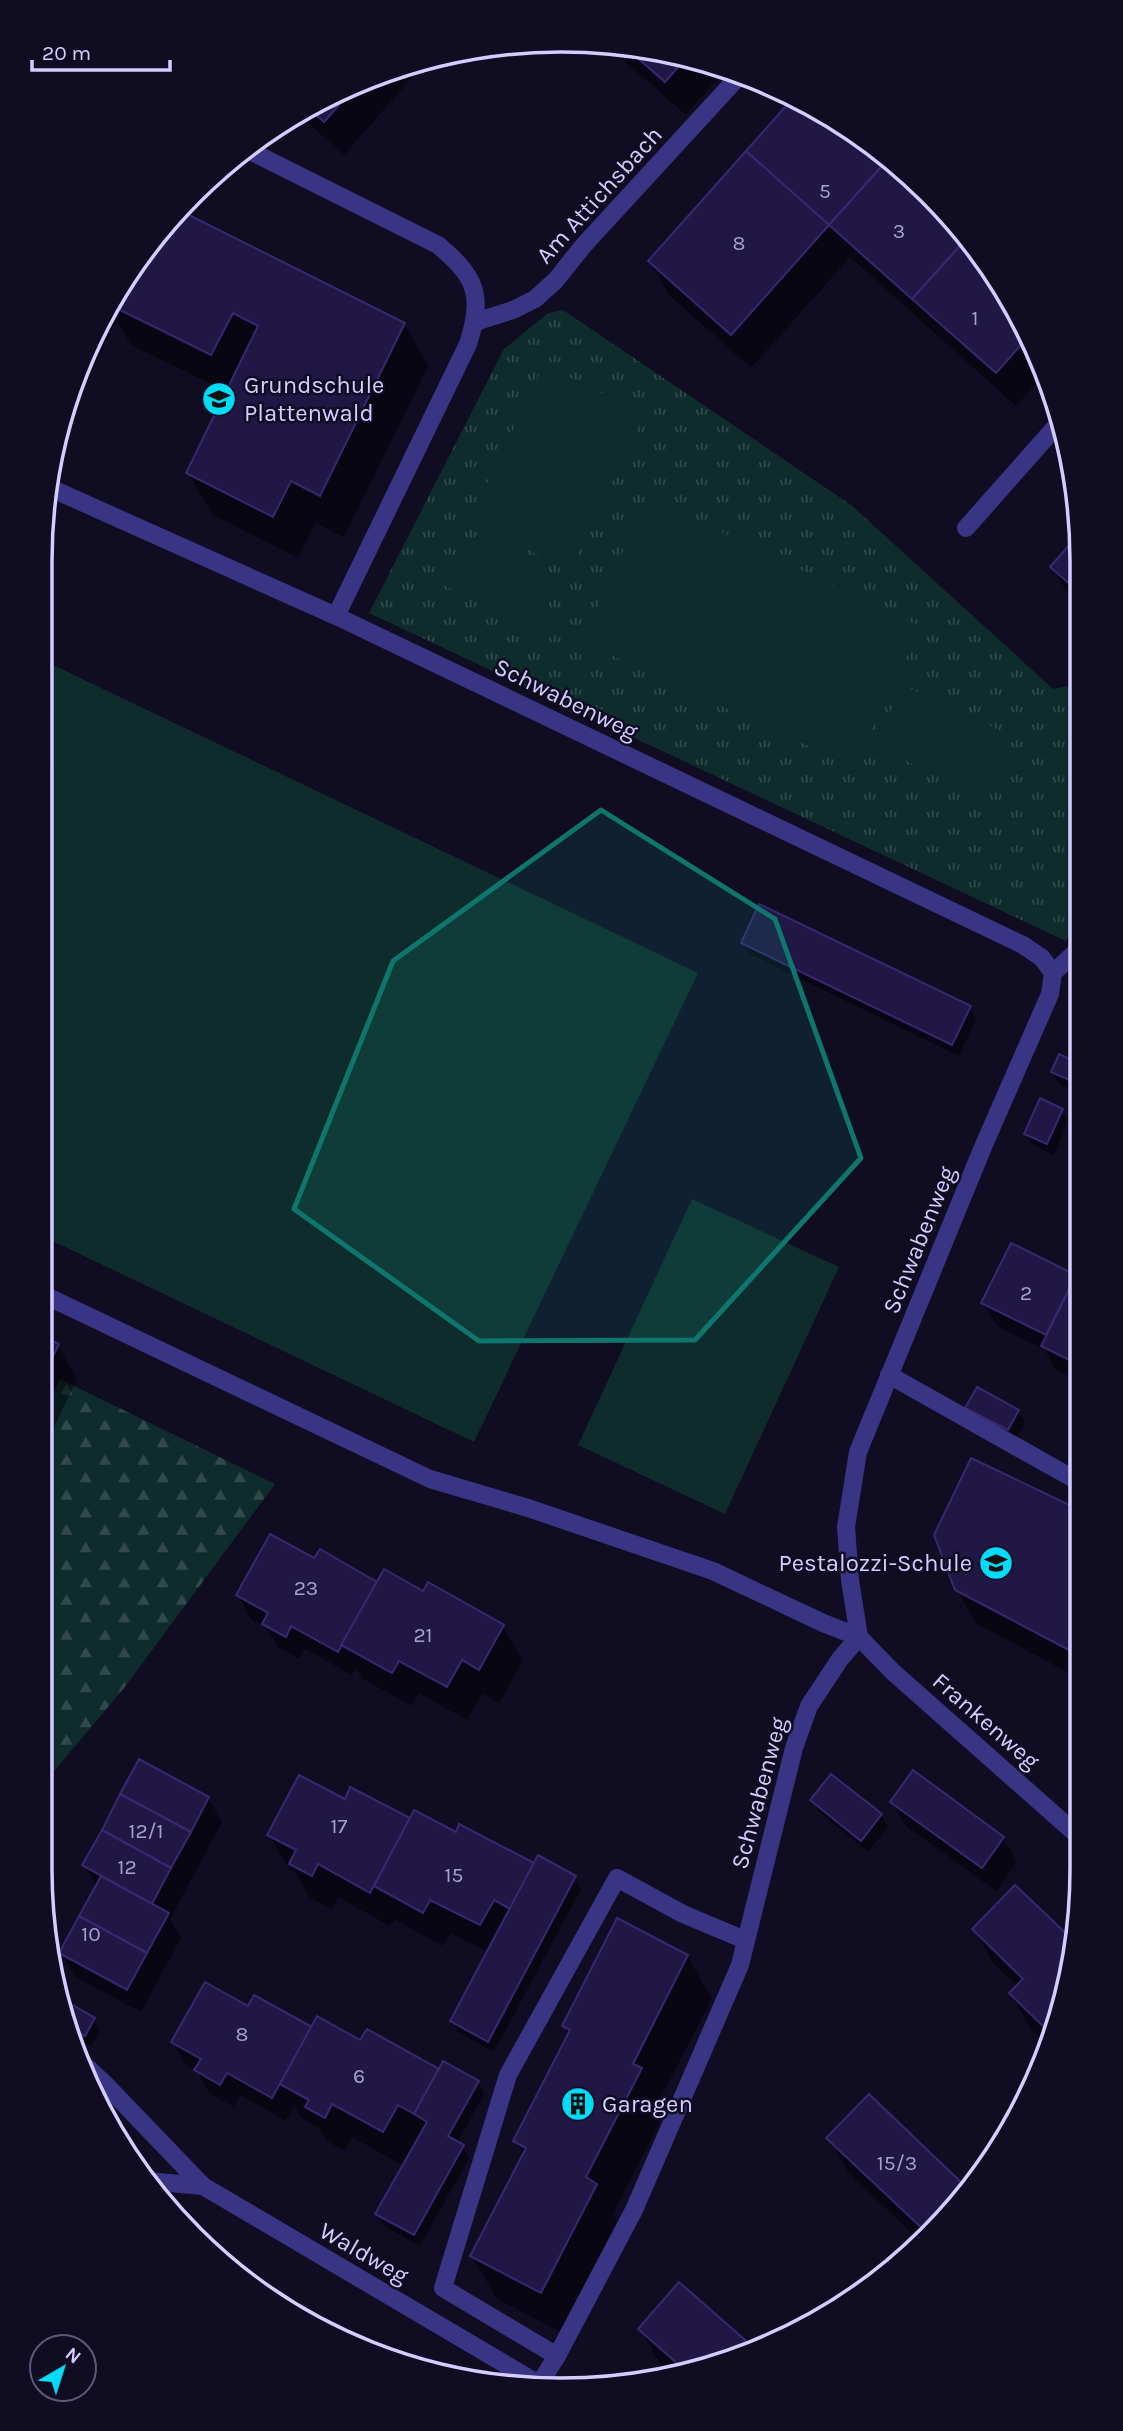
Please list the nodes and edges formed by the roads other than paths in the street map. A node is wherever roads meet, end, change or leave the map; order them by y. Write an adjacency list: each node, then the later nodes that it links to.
1 (733, 83): 3 (street, Am Attichsbach)
2 (257, 154): 3 (street)
3 (475, 322): 7 (street)
4 (1053, 430): 6 (street)
5 (58, 491): 7 (street, Schwabenweg)
6 (966, 528)
7 (336, 616): 9 (street, Schwabenweg)
8 (1070, 957): 9 (street)
9 (1053, 972): 11 (street, Schwabenweg)
10 (52, 1299): 13 (street)
11 (890, 1376): 12 (street); 13 (street, Schwabenweg)
12 (1070, 1476)
13 (859, 1637): 14 (street, Frankenweg); 15 (street, Schwabenweg)
14 (1070, 1829)
15 (745, 1940): 19 (street, Schwabenweg); 19 (street)
16 (96, 2076): 18 (street)
17 (161, 2182): 18 (street, Waldweg)
18 (203, 2186): 20 (street, Waldweg)
19 (558, 2356): 21 (street, Schwabenweg)
20 (529, 2377)
21 (548, 2378)

